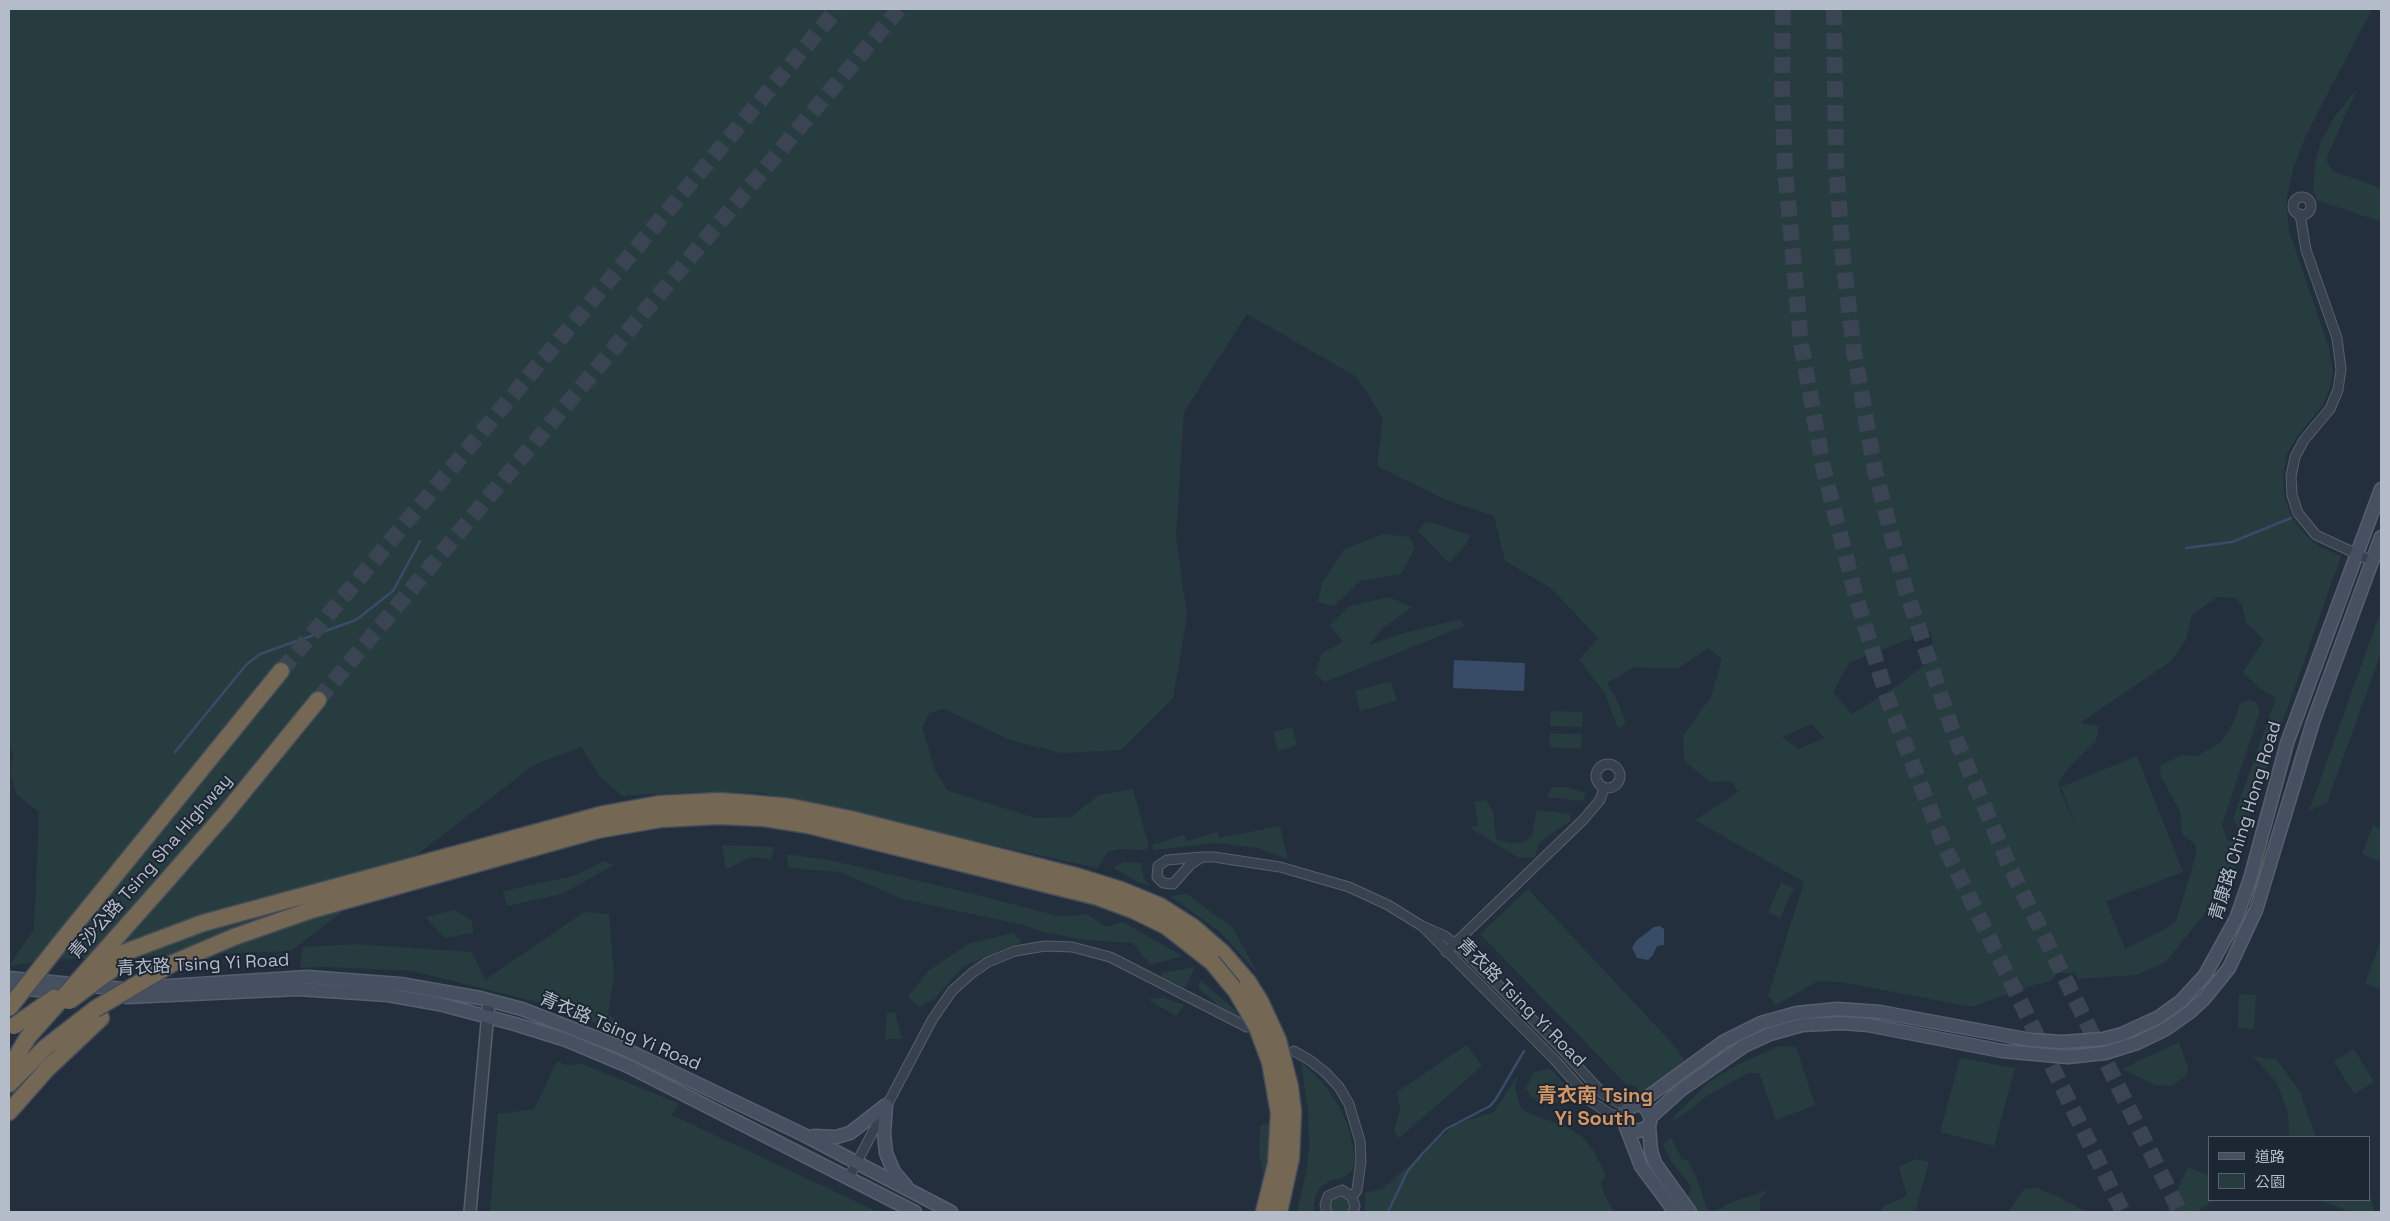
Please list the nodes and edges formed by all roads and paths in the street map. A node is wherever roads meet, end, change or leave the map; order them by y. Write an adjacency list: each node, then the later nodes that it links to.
1 (2300, 214): 4 (street)
2 (2381, 489): 4 (main road, 青康路 Ching Hong Road)
3 (2381, 537): 5 (main road, 青康路 Ching Hong Road)
4 (2357, 555): 5 (street); 30 (main road, 青康路 Ching Hong Road)
5 (2372, 561): 33 (main road, 青康路 Ching Hong Road)
6 (281, 671): 19 (highway, 青沙公路 Tsing Sha Highway, bridge)
7 (318, 700): 23 (highway, 青沙公路 Tsing Sha Highway, bridge)
8 (1604, 788): 13 (street)
9 (482, 854): 12 (highway); 15 (highway); 32 (highway, bridge); 32 (highway, bridge)
10 (1202, 857): 10 (street, 青衣路 Tsing Yi Road); 11 (street, 青衣路 Tsing Yi Road)
11 (1422, 926): 13 (street, 青衣路 Tsing Yi Road); 14 (street, 青衣路 Tsing Yi Road)
12 (179, 932): 22 (highway, bridge); 24 (highway, bridge)
13 (1456, 943): 14 (street); 30 (street, 青衣路 Tsing Yi Road)
14 (1446, 952): 34 (street, 青衣路 Tsing Yi Road)
15 (173, 963): 28 (highway, bridge); 31 (highway, bridge)
16 (9, 978): 18 (main road, 青衣路 Tsing Yi Road)
17 (9, 988): 20 (main road, 青衣路 Tsing Yi Road)
18 (489, 1001): 20 (street); 35 (main road, 青衣路 Tsing Yi Road)
19 (9, 1008)
20 (487, 1016): 37 (main road, 青衣路 Tsing Yi Road); 40 (street)
21 (1246, 1027): 29 (street)
22 (9, 1030)
23 (28, 1037): 26 (highway, 青沙公路 Tsing Sha Highway); 27 (highway)
24 (9, 1049)
25 (1294, 1051): 39 (street)
26 (9, 1057)
27 (9, 1068)
28 (9, 1084)
29 (886, 1105): 35 (main road); 36 (street); 38 (main road)
30 (1635, 1105): 33 (main road); 34 (main road)
31 (9, 1112)
32 (1286, 1113): 43 (highway); 44 (highway)
33 (1650, 1121): 34 (main road); 48 (main road)
34 (1626, 1123): 47 (main road)
35 (804, 1135): 36 (main road, 青衣路 Tsing Yi Road)
36 (857, 1163): 37 (street); 38 (main road, 青衣路 Tsing Yi Road)
37 (849, 1178): 41 (main road, 青衣路 Tsing Yi Road)
38 (912, 1192): 42 (main road, 青衣路 Tsing Yi Road)
39 (1352, 1197): 45 (street); 46 (street)
40 (470, 1212)
41 (915, 1212)
42 (951, 1212)
43 (1264, 1212)
44 (1279, 1212)
45 (1326, 1212)
46 (1353, 1212)
47 (1675, 1212)
48 (1690, 1212)

